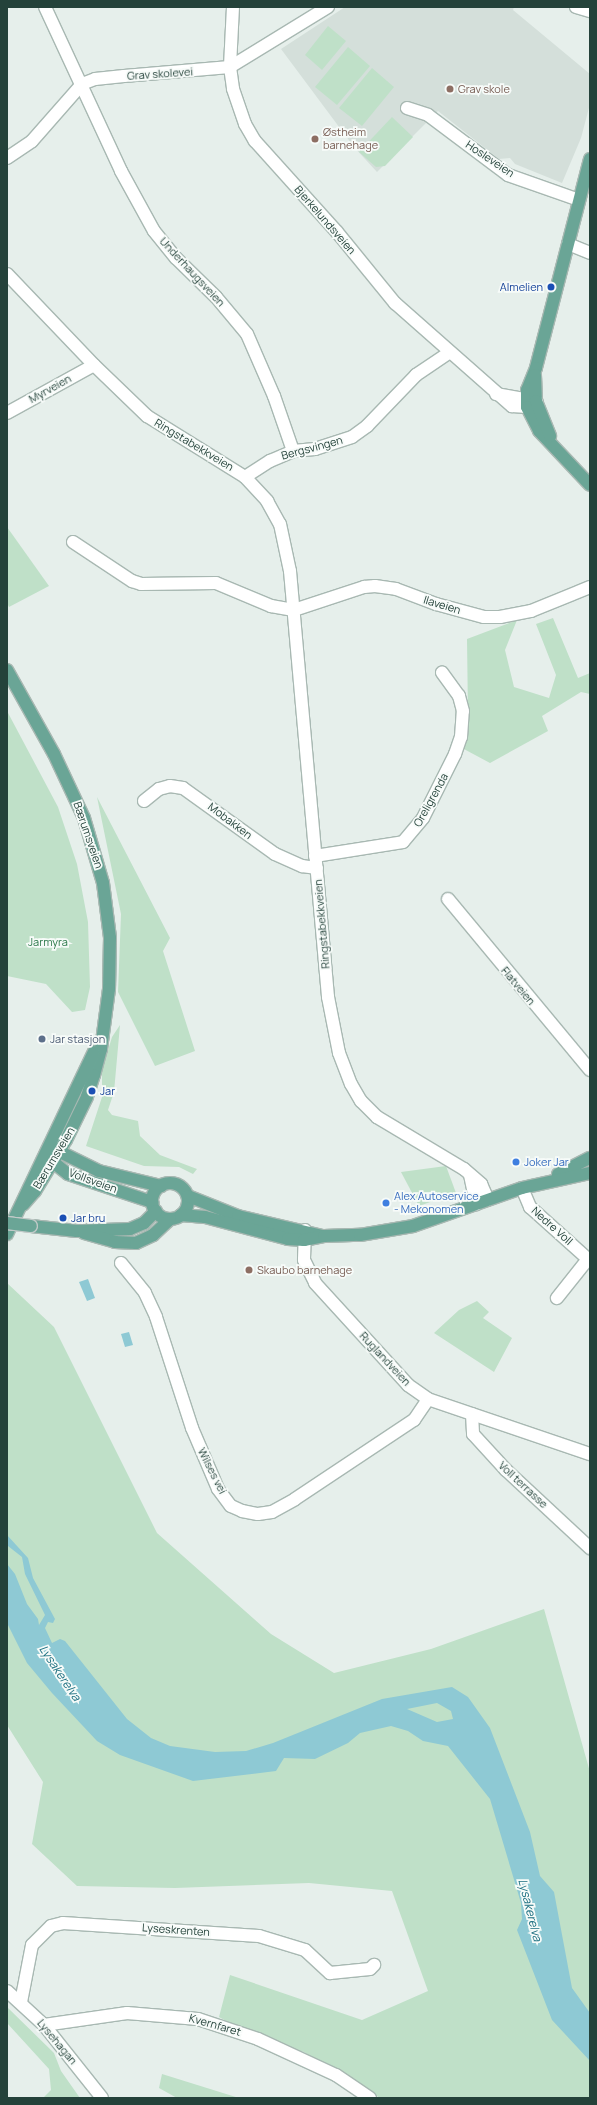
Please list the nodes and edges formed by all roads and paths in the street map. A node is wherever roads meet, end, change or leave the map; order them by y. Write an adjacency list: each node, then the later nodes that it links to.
1 (45, 7): 7 (street, Underhaugsveien)
2 (233, 7): 6 (street, Bjerkelundsveien)
3 (328, 7): 6 (street, Grav skolevei)
4 (576, 7): 5 (street)
5 (590, 11)
6 (230, 67): 7 (street, Grav skolevei); 15 (street, Bjerkelundsveien)
7 (82, 84): 9 (street); 19 (street, Underhaugsveien)
8 (406, 108): 11 (street, Hosleveien)
9 (7, 158)
10 (590, 159): 11 (main road)
11 (579, 200): 12 (main road)
12 (568, 244): 13 (street); 17 (main road)
13 (590, 253)
14 (7, 274): 16 (street, Ringstabekkveien)
15 (449, 353): 17 (street, Bjerkelundsveien); 19 (street, Bergsvingen)
16 (94, 365): 18 (street, Myrveien); 20 (street, Ringstabekkveien)
17 (530, 402): 21 (main road)
18 (7, 413)
19 (293, 451): 20 (street, Bergsvingen)
20 (245, 477): 24 (street, Ringstabekkveien)
21 (590, 485)
22 (73, 542): 24 (street)
23 (590, 587): 24 (street, Ilaveien)
24 (294, 610): 28 (street, Ringstabekkveien)
25 (7, 670): 31 (main road, Bærumsveien)
26 (442, 673): 28 (street, Oreligrenda)
27 (144, 801): 29 (street, Mobakken)
28 (316, 856): 29 (street, Ringstabekkveien)
29 (316, 868): 38 (street, Ringstabekkveien)
30 (448, 899): 32 (street, Flatveien)
31 (100, 1040): 33 (main road, Bærumsveien); 34 (main road, Bærumsveien)
32 (590, 1070)
33 (47, 1146): 34 (main road, Vollsveien); 36 (main road); 44 (main road, Bærumsveien)
34 (60, 1150): 36 (main road, Bærumsveien); 39 (main road, Vollsveien)
35 (590, 1158): 40 (main road)
36 (52, 1162): 44 (main road, Bærumsveien); 45 (main road, Vollsveien)
37 (590, 1173): 40 (main road)
38 (470, 1175): 42 (street, Ringstabekkveien); 43 (street)
39 (161, 1186): 41 (main road); 45 (main road)
40 (526, 1188): 42 (main road); 52 (street, Nedre Voll)
41 (188, 1196): 46 (main road); 50 (main road)
42 (488, 1200): 43 (main road)
43 (476, 1204): 50 (main road)
44 (23, 1205): 49 (main road, Bærumsveien)
45 (154, 1207): 46 (main road); 48 (main road)
46 (176, 1217): 48 (main road); 50 (main road)
47 (7, 1223): 48 (main road, bridge)
48 (77, 1231)
49 (7, 1234)
50 (305, 1235): 53 (street, Ruglandveien)
51 (121, 1263): 53 (street, Wilses vei)
52 (557, 1298)
53 (428, 1399): 54 (street, Ruglandveien)
54 (472, 1414): 55 (street, Ruglandveien); 56 (street, Voll terrasse)
55 (590, 1454)
56 (590, 1548)
57 (374, 1965): 59 (street, Lyseskrenten)
58 (7, 1991): 59 (street, Lysehagan)
59 (21, 2002): 60 (street, Lysehagan)
60 (44, 2025): 61 (street, Lysehagan); 62 (street, Kvernfaret)
61 (102, 2098)
62 (370, 2098)

